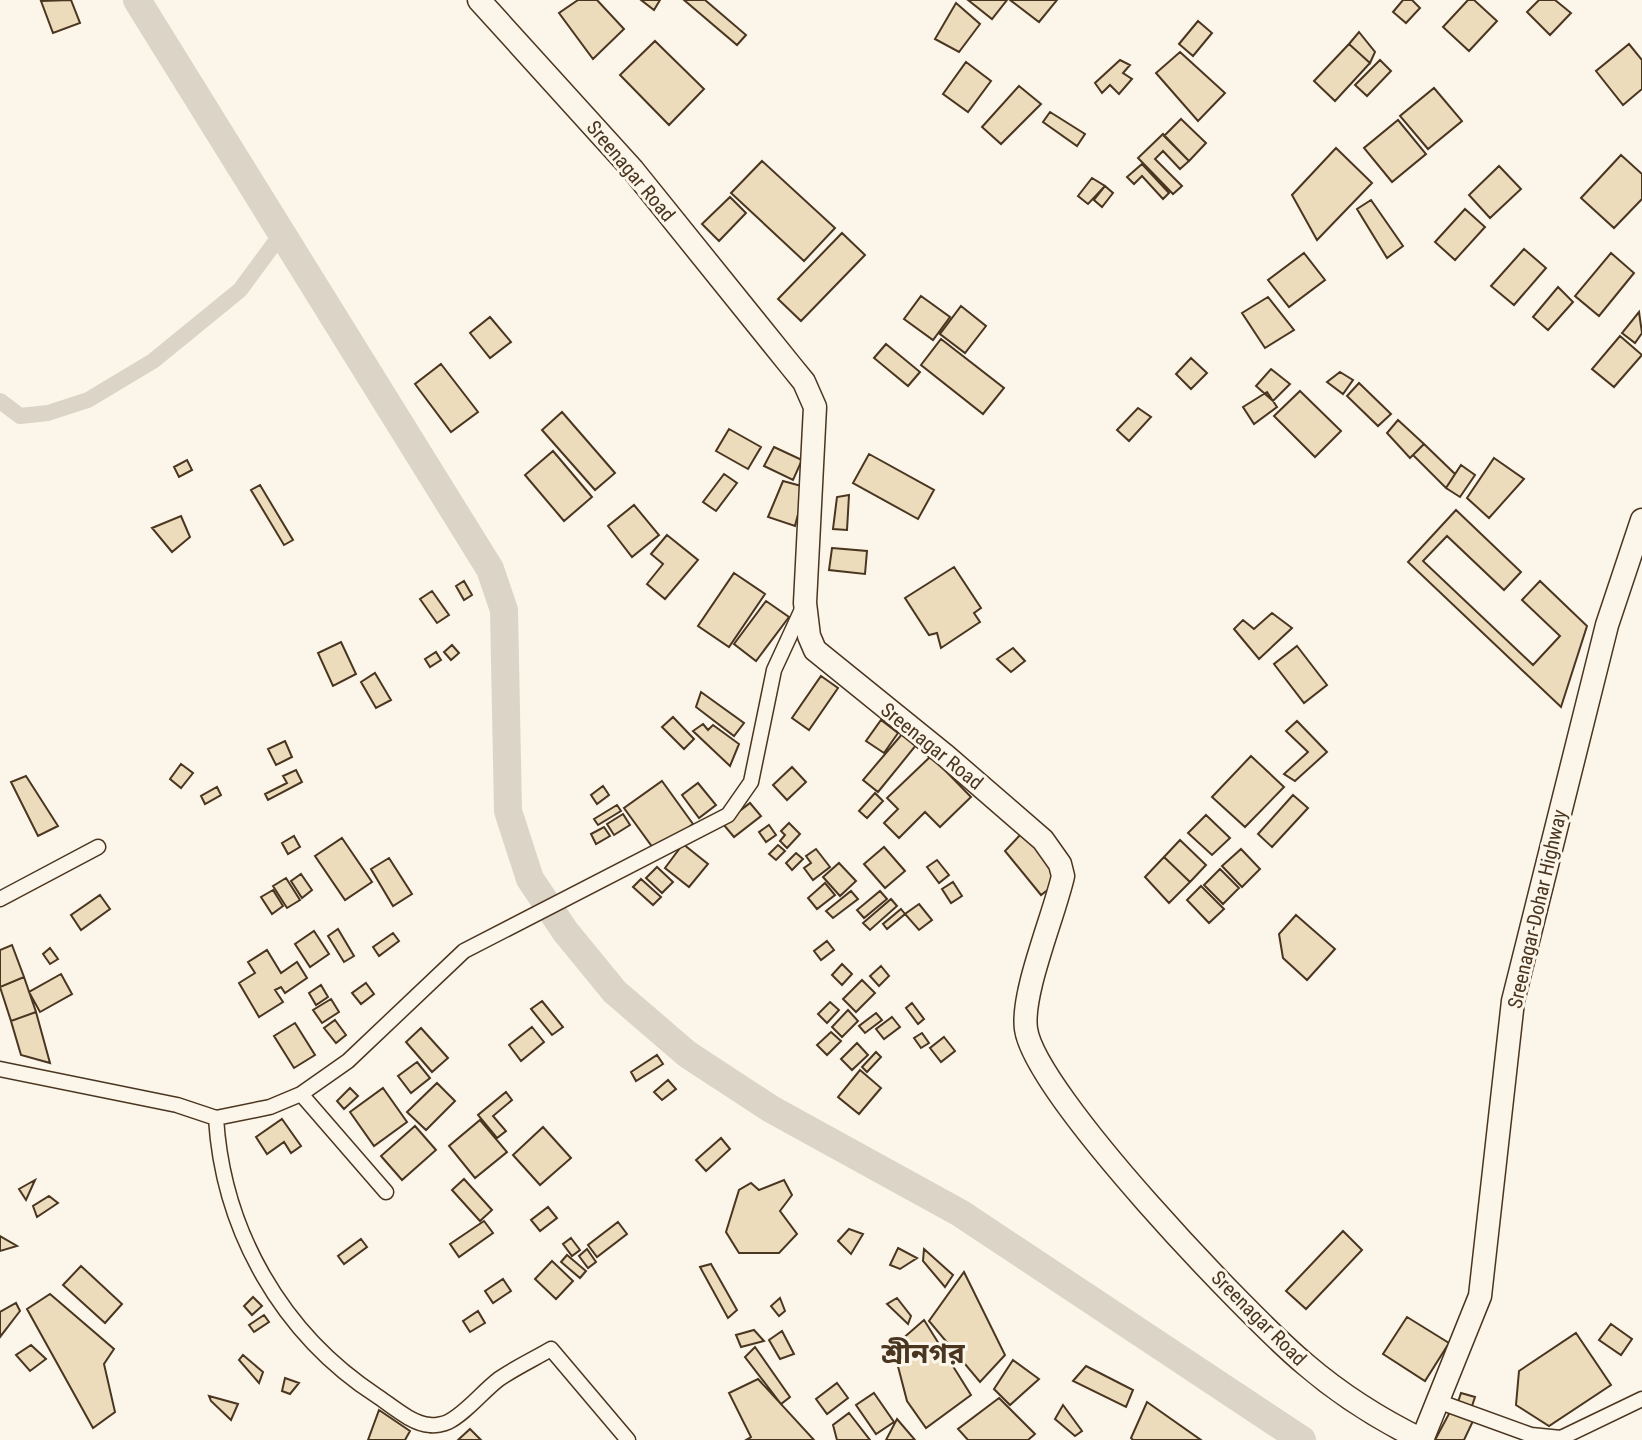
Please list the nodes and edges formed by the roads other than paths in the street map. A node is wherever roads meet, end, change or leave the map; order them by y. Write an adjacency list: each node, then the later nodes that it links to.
1 (479, 0): 3 (main road, Sreenagar Road)
2 (1642, 520): 11 (main road, Sreenagar-Dohar Highway)
3 (805, 603): 7 (street); 13 (main road, Sreenagar Road)
4 (98, 847): 5 (street)
5 (0, 899)
6 (0, 1069): 8 (street)
7 (301, 1094): 8 (street); 9 (street)
8 (216, 1118): 12 (street)
9 (386, 1192)
10 (1642, 1399): 11 (street)
11 (1440, 1402): 13 (main road, Sreenagar-Dohar Highway)
12 (628, 1440)
13 (1422, 1440)

